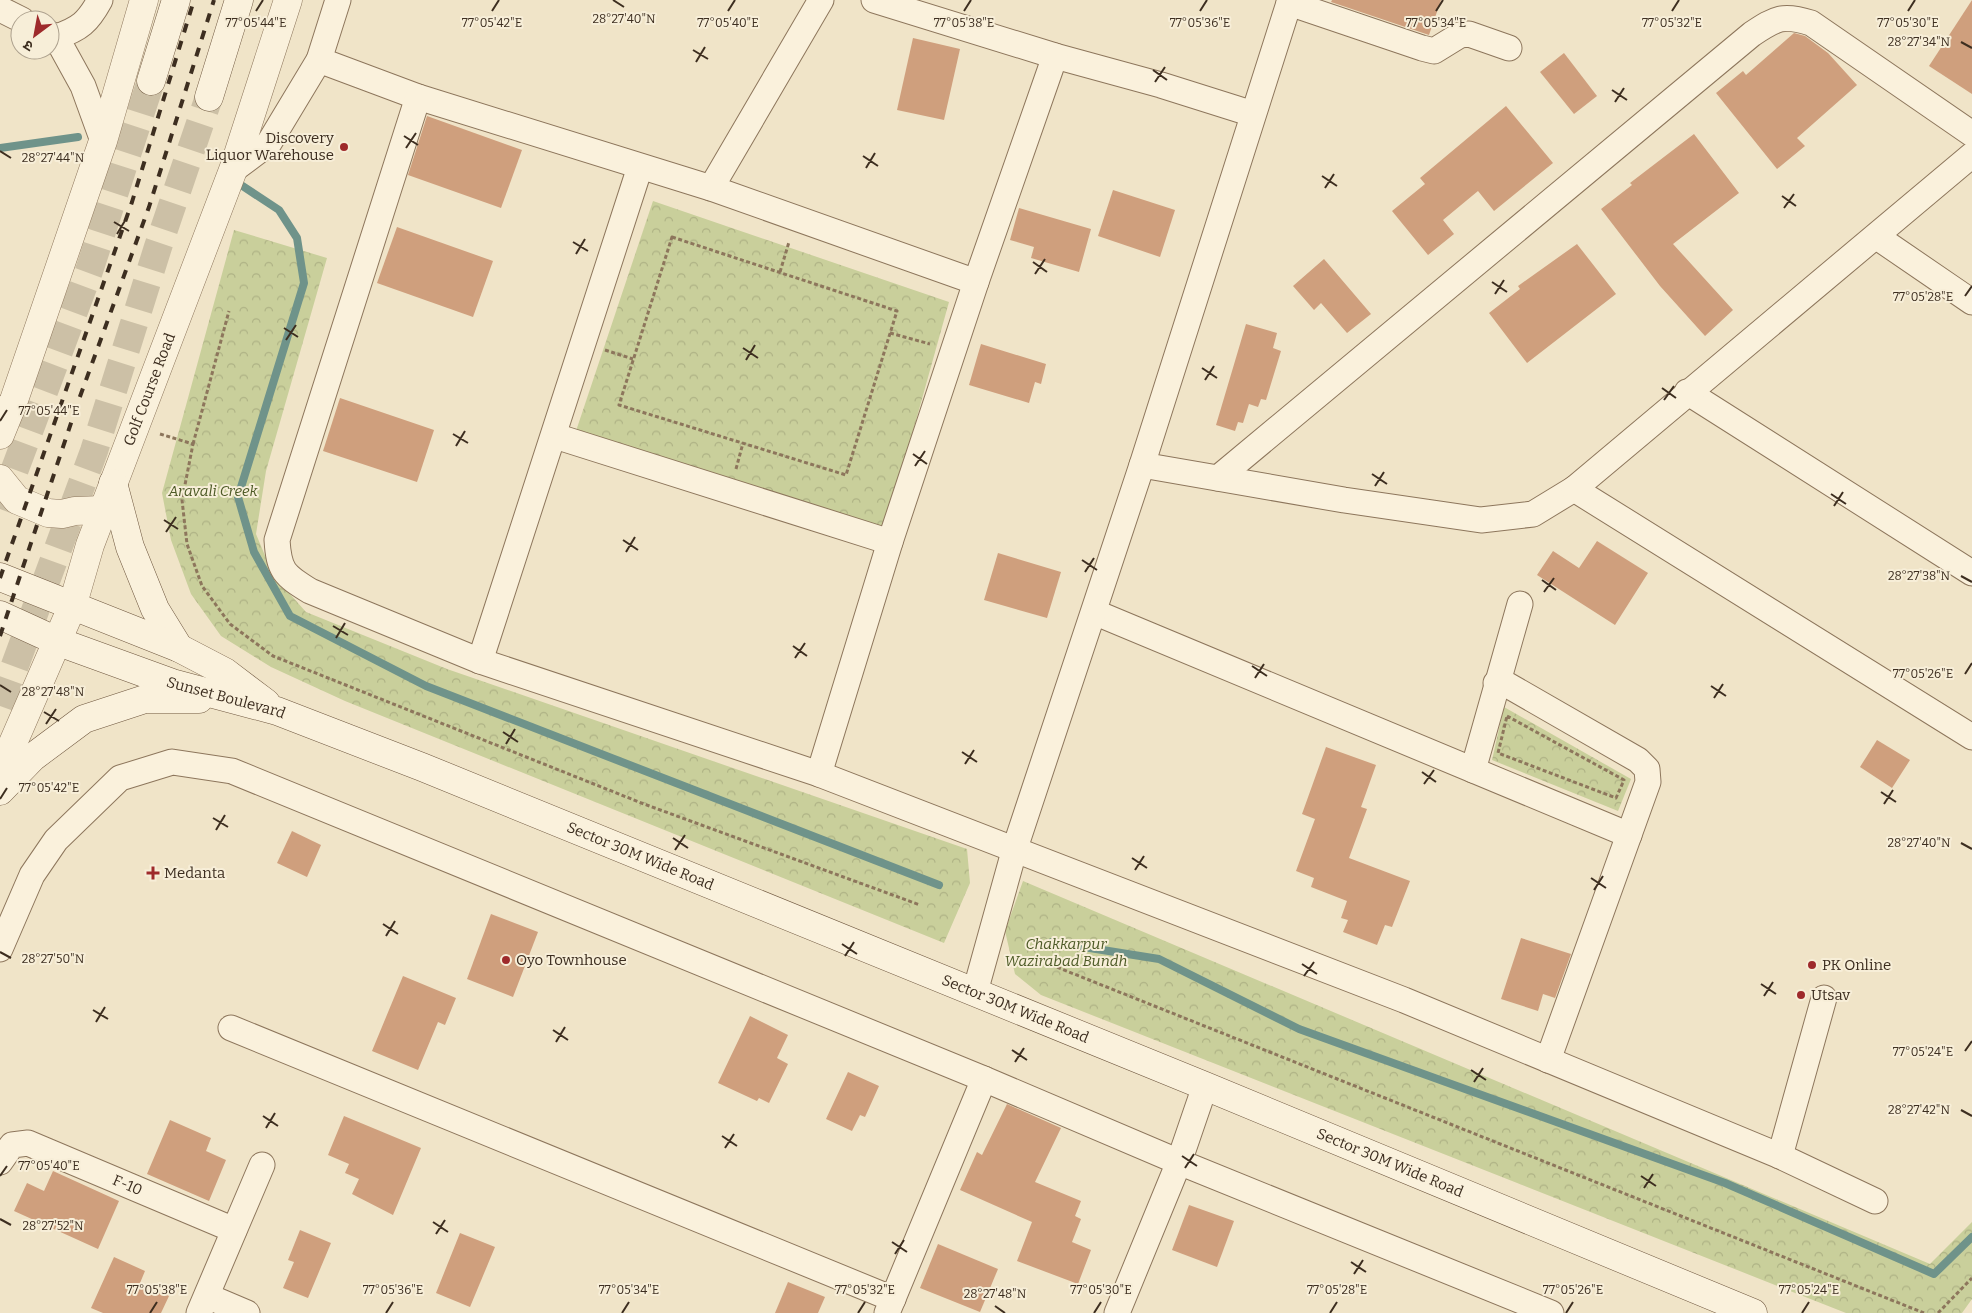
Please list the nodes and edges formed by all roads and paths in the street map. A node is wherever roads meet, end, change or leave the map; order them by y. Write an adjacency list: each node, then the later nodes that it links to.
1 (100, 0): 10 (street)
2 (144, 0): 20 (main road)
3 (176, 0): 15 (main road)
4 (239, 0): 17 (main road)
5 (288, 0): 23 (main road, Golf Course Road)
6 (338, 0): 14 (street)
7 (820, 0): 24 (street)
8 (874, 0): 13 (street)
9 (1290, 2): 12 (street); 18 (street)
10 (60, 34)
11 (60, 47): 20 (street)
12 (1509, 48)
13 (1054, 56): 18 (street); 28 (street)
14 (319, 60): 16 (street); 23 (street)
15 (151, 81)
16 (418, 96): 22 (street); 54 (street)
17 (209, 97)
18 (1253, 114): 39 (street)
19 (1972, 134): 40 (street)
20 (103, 141): 34 (main road)
21 (1972, 154): 26 (street)
22 (640, 166): 24 (street); 37 (street)
23 (232, 170): 35 (main road, Golf Course Road)
24 (711, 188): 25 (street)
25 (795, 218): 27 (path); 28 (street)
26 (1877, 237): 29 (street); 33 (street)
27 (780, 272): 31 (path); 31 (path)
28 (976, 282): 32 (street)
29 (1972, 302)
30 (229, 311): 38 (path)
31 (890, 333): 32 (path)
32 (953, 350): 45 (street)
33 (1687, 392): 43 (street); 46 (street)
34 (7, 410): 36 (main road)
35 (136, 426): 38 (path); 42 (main road, Golf Course Road)
36 (0, 435)
37 (554, 436): 45 (street); 54 (street)
38 (192, 444): 65 (path)
39 (1142, 465): 40 (street); 50 (street)
40 (1218, 478): 43 (street)
41 (0, 479): 44 (main road)
42 (113, 483): 44 (main road, Golf Course Road); 53 (main road)
43 (1574, 489): 57 (street)
44 (102, 510): 49 (main road, Golf Course Road)
45 (890, 542): 60 (street)
46 (1972, 573)
47 (0, 577): 49 (main road, Sunset Boulevard)
48 (1520, 604): 55 (street)
49 (72, 606): 52 (main road, Golf Course Road); 53 (main road, Sunset Boulevard)
50 (1094, 612): 58 (street); 64 (street)
51 (0, 615): 52 (main road, Sunset Boulevard)
52 (59, 642): 56 (main road, Sunset Boulevard); 59 (main road, Golf Course Road)
53 (179, 648): 56 (main road, Sunset Boulevard)
54 (480, 661): 60 (street)
55 (1496, 683): 58 (street); 63 (street)
56 (277, 711): 61 (main road); 68 (main road, Sector 30M Wide Road)
57 (1972, 737)
58 (1473, 770): 63 (street)
59 (0, 773)
60 (819, 774): 64 (street)
61 (0, 791)
62 (1616, 798): 62 (path)
63 (1629, 835): 71 (street)
64 (1014, 848): 68 (street); 71 (street)
65 (920, 905)
66 (0, 949): 72 (street)
67 (1039, 960): 87 (path)
68 (975, 992): 73 (main road, Sector 30M Wide Road)
69 (1824, 998): 74 (street)
70 (231, 1028): 82 (street)
71 (1548, 1060): 74 (street)
72 (984, 1079): 76 (street); 82 (street)
73 (1205, 1086): 76 (street); 86 (main road, Sector 30M Wide Road)
74 (1780, 1156): 78 (street)
75 (0, 1162): 79 (street, F-10)
76 (1178, 1162): 84 (street); 85 (street)
77 (262, 1165): 79 (street)
78 (1875, 1201)
79 (234, 1230): 81 (street)
80 (1972, 1278): 88 (path)
81 (203, 1304): 83 (street)
82 (890, 1306)
83 (247, 1313)
84 (1117, 1313)
85 (1551, 1313)
86 (1753, 1313)
87 (1924, 1313)
88 (1938, 1313)

